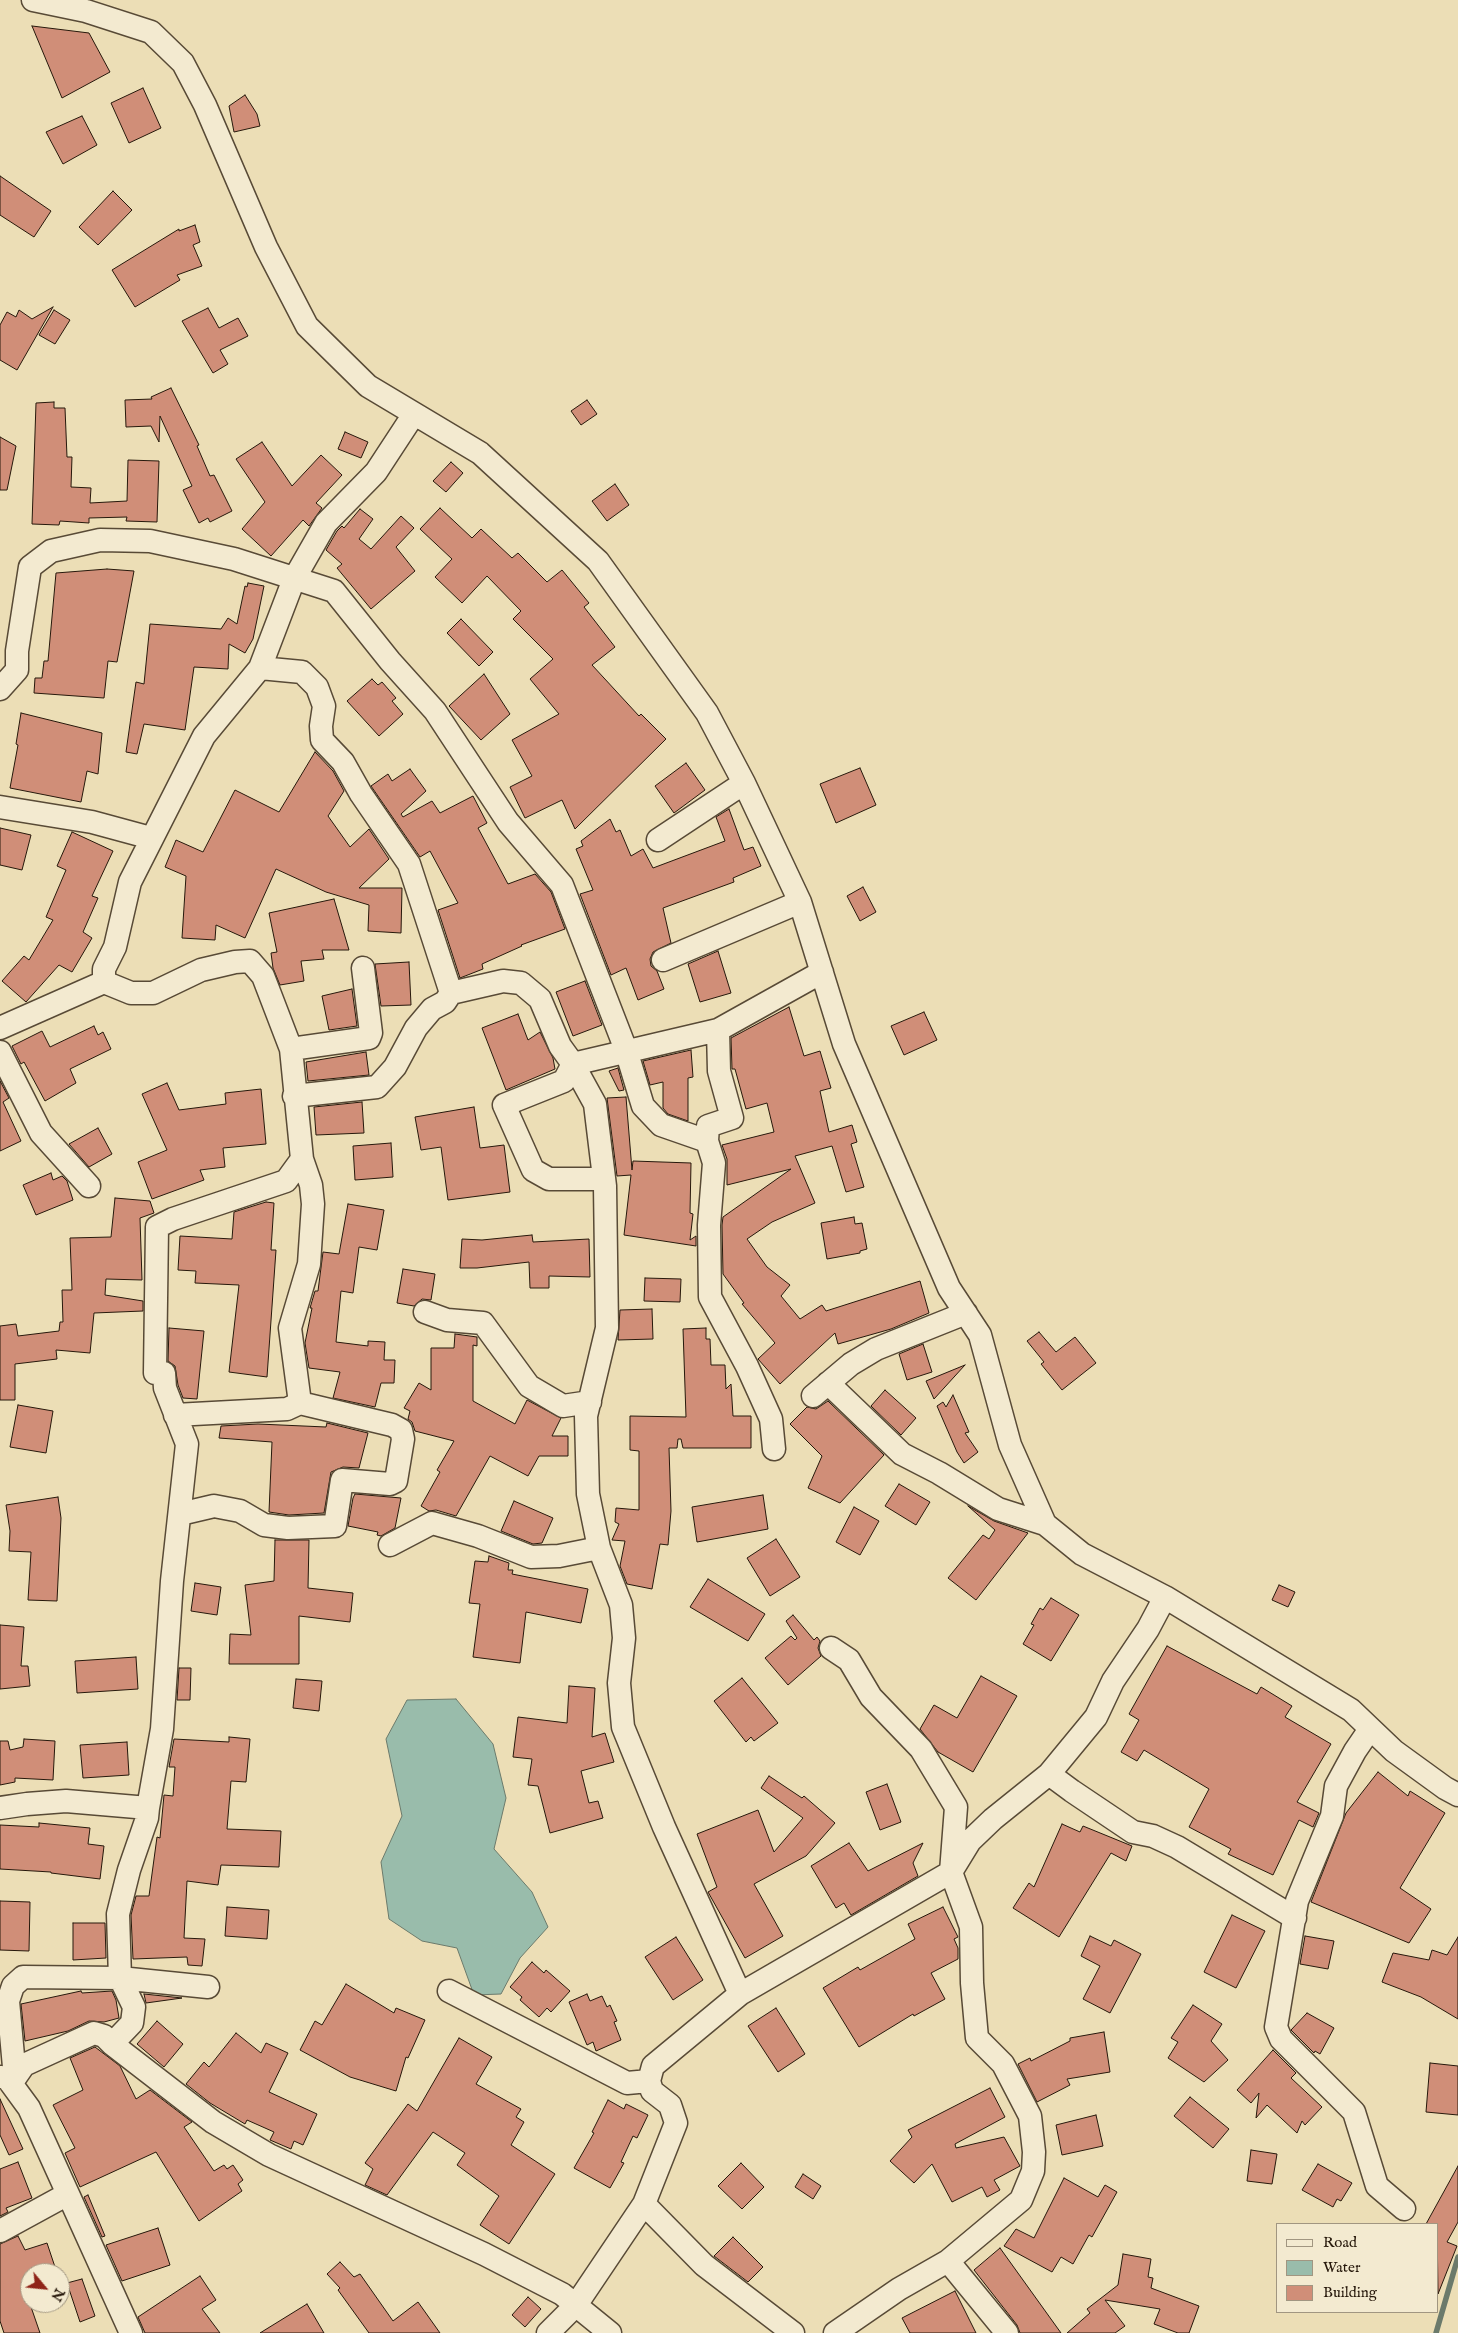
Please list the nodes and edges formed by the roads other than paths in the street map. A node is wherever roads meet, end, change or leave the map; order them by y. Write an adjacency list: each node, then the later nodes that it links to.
1 (33, 0): 2 (street)
2 (414, 414): 3 (street); 6 (street)
3 (294, 579): 4 (street); 5 (street); 19 (street)
4 (260, 668): 8 (street); 15 (street)
5 (0, 689)
6 (744, 783): 9 (street); 10 (street)
7 (0, 807): 8 (street)
8 (151, 838): 14 (street)
9 (658, 840)
10 (800, 902): 11 (street); 13 (street)
11 (663, 960)
12 (363, 968): 18 (street)
13 (822, 972): 17 (street); 28 (street)
14 (104, 982): 16 (street); 18 (street)
15 (451, 993): 21 (street); 22 (street)
16 (0, 1028)
17 (718, 1030): 19 (street); 23 (street)
18 (291, 1049): 22 (street)
19 (626, 1050): 21 (street); 23 (street)
20 (0, 1052): 26 (street)
21 (573, 1064): 25 (street); 25 (street)
22 (294, 1096): 24 (street)
23 (707, 1141): 32 (street)
24 (302, 1159): 30 (street); 31 (street)
25 (604, 1179): 29 (street)
26 (89, 1186)
27 (425, 1312): 29 (street)
28 (966, 1313): 34 (street); 34 (street)
29 (590, 1402): 36 (street)
30 (300, 1403): 31 (street); 33 (street)
31 (175, 1415): 33 (street)
32 (774, 1449)
33 (180, 1514): 43 (street)
34 (1045, 1524): 37 (street)
35 (390, 1545): 36 (street)
36 (599, 1548): 49 (street)
37 (1165, 1598): 39 (street); 40 (street)
38 (831, 1648): 44 (street)
39 (1370, 1729): 41 (street); 45 (street)
40 (1049, 1774): 44 (street); 45 (street)
41 (1458, 1795)
42 (0, 1808): 43 (street)
43 (148, 1808): 46 (street)
44 (952, 1872): 49 (street); 57 (street)
45 (1295, 1918): 55 (street)
46 (120, 1978): 47 (street); 50 (street); 51 (street)
47 (208, 1987)
48 (448, 1991): 52 (street)
49 (740, 1994): 52 (street)
50 (112, 2044): 51 (street); 58 (street)
51 (7, 2078): 53 (street)
52 (649, 2081): 54 (street)
53 (66, 2195): 56 (street); 59 (street)
54 (644, 2204): 58 (street); 62 (street)
55 (1404, 2209)
56 (0, 2231)
57 (948, 2261): 63 (street); 64 (street)
58 (576, 2305): 60 (street); 61 (street)
59 (130, 2333)
60 (548, 2333)
61 (610, 2333)
62 (793, 2333)
63 (835, 2333)
64 (1007, 2333)

